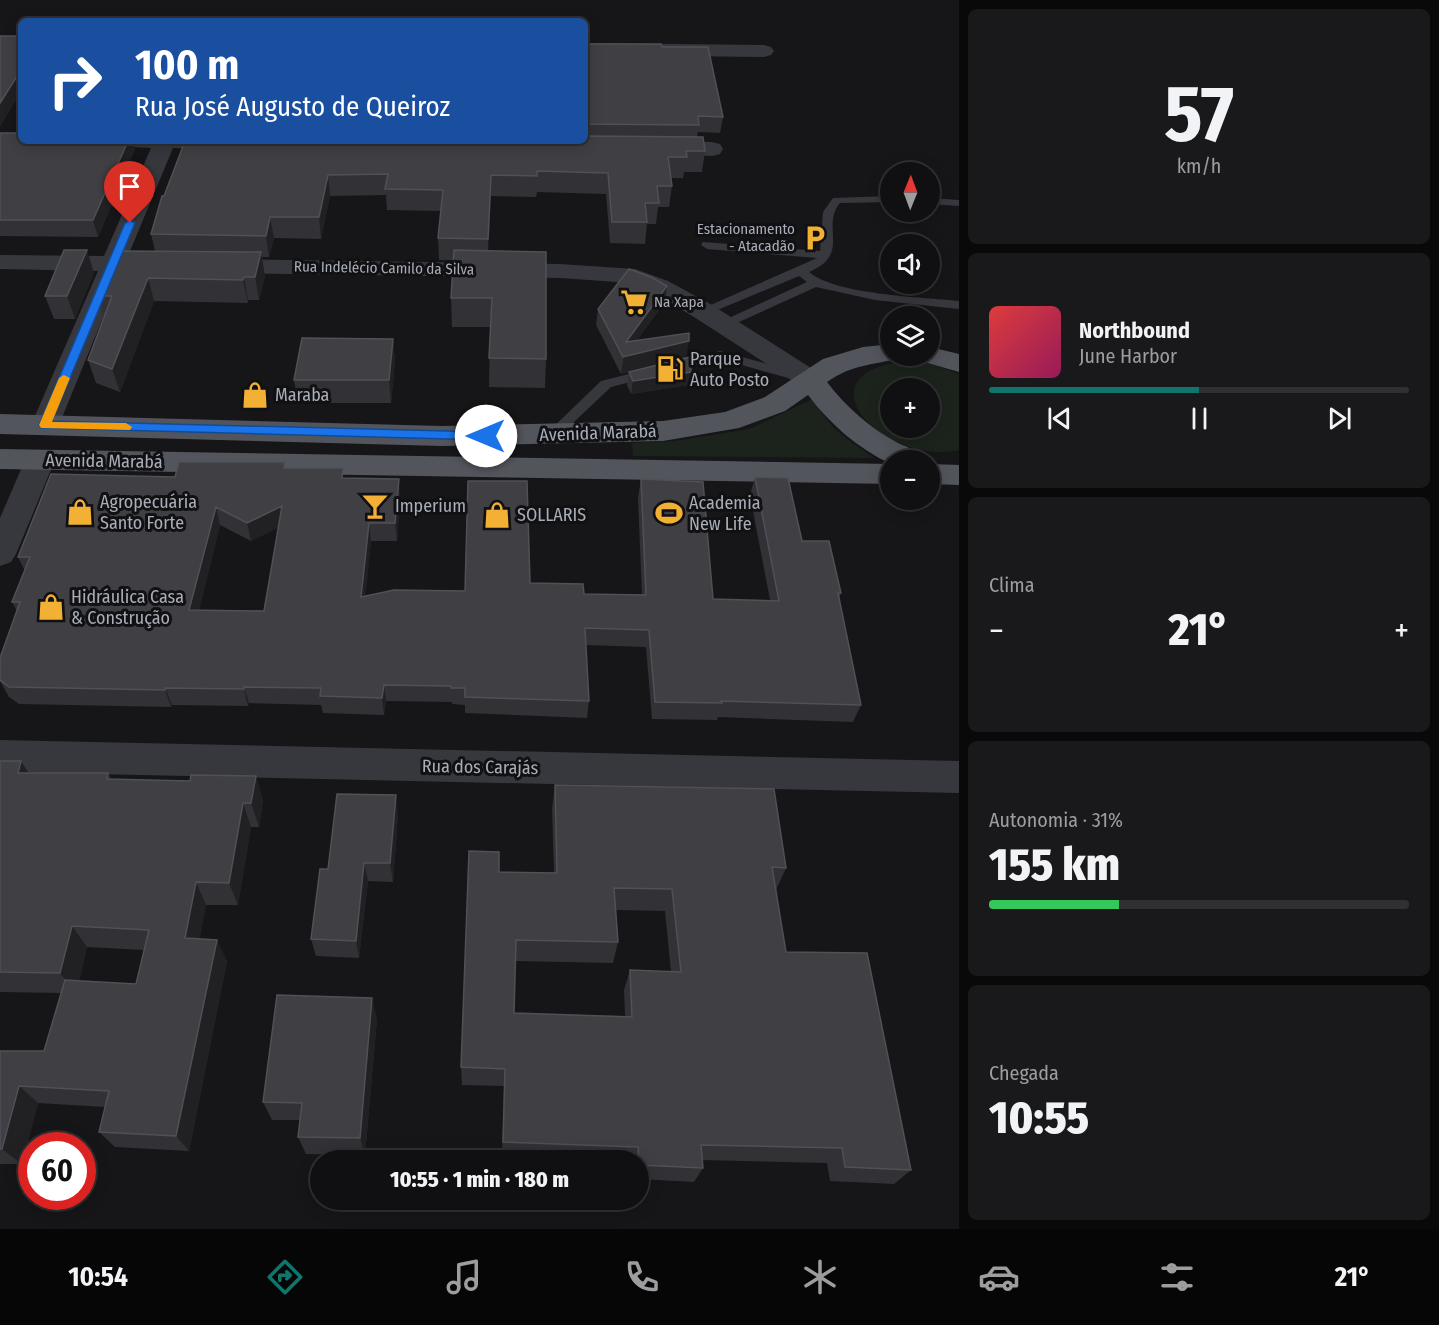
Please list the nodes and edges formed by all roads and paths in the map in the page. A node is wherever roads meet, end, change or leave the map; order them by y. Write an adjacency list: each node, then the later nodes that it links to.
1 (588, 50): 2 (street)
2 (764, 51)
3 (164, 144): 12 (street)
4 (642, 148): 5 (street)
5 (712, 149)
6 (880, 199): 10 (lane)
7 (940, 202): 8 (lane)
8 (959, 203)
9 (707, 245): 10 (lane)
10 (825, 255): 13 (lane)
11 (0, 262): 12 (street, Rua Indelécio Camilo da Silva)
12 (112, 264): 16 (street, Rua Indelécio Camilo da Silva); 22 (street)
13 (801, 271): 14 (lane); 16 (lane)
14 (815, 283): 15 (lane); 16 (lane)
15 (959, 305)
16 (713, 317): 20 (street, Rua Indelécio Camilo da Silva)
17 (880, 353): 20 (main road, Avenida Marabá)
18 (940, 358): 19 (main road)
19 (959, 363)
20 (812, 381): 23 (main road, Avenida Marabá); 23 (lane); 24 (main road)
21 (0, 424): 22 (main road, Avenida Marabá)
22 (45, 425): 23 (main road, Avenida Marabá)
23 (552, 435)
24 (888, 450)
25 (0, 459): 26 (main road, Avenida Marabá)
26 (40, 460): 27 (main road, Avenida Marabá); 28 (street)
27 (880, 474)
28 (0, 554)
29 (0, 756): 30 (street, Rua dos Carajás)
30 (959, 777)

